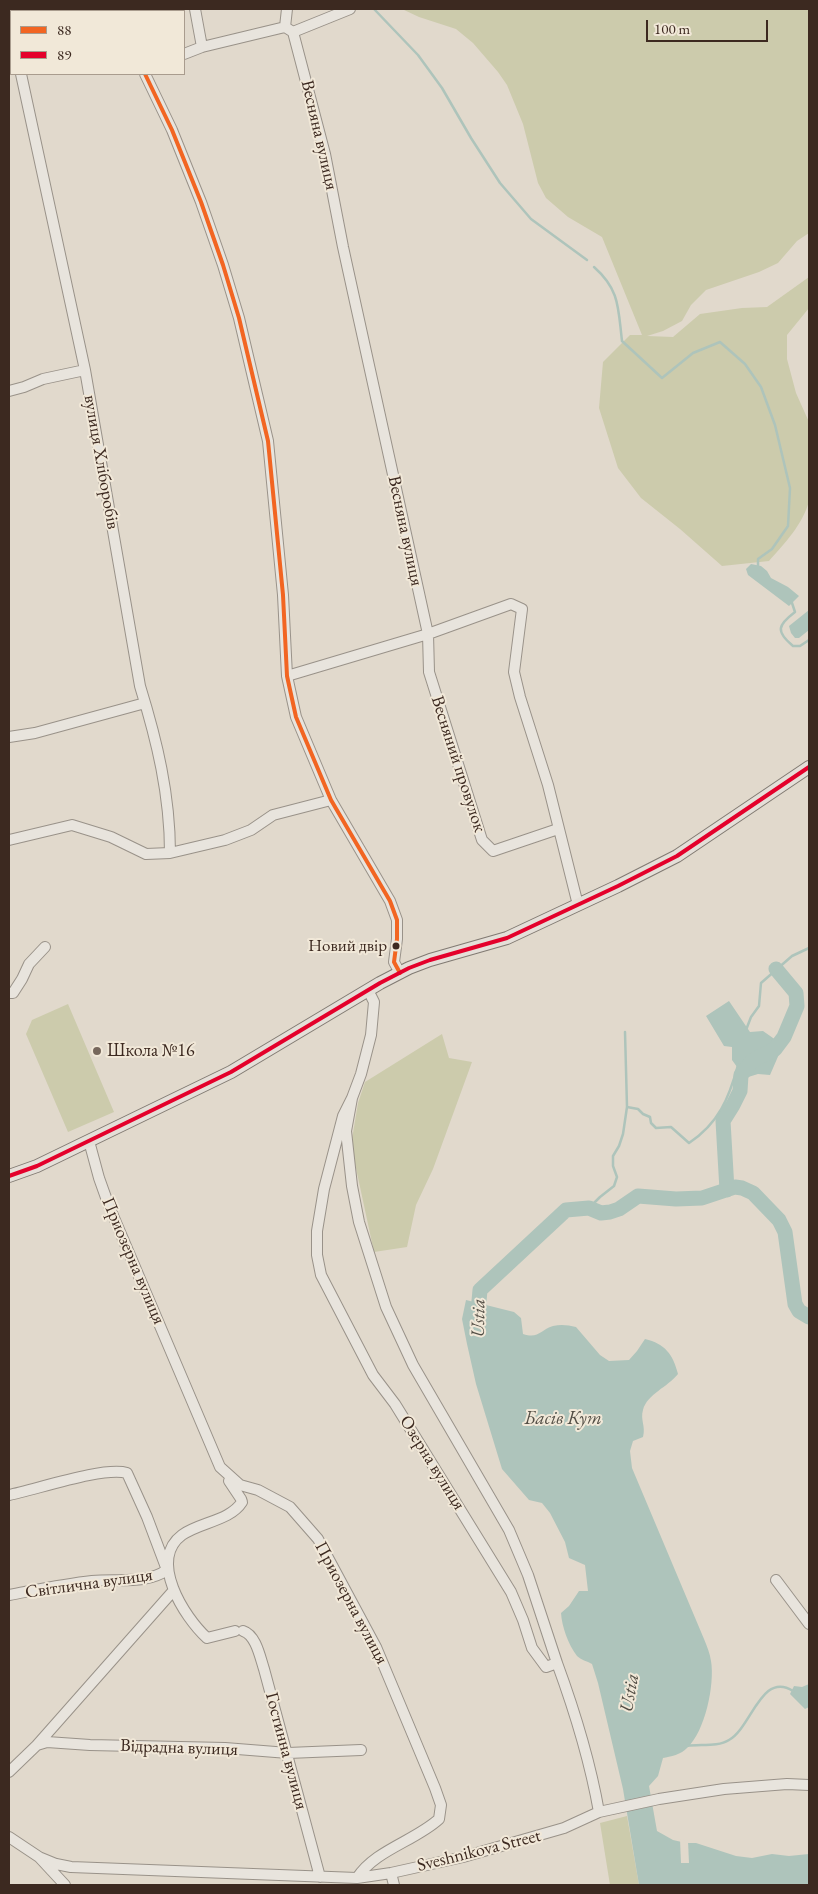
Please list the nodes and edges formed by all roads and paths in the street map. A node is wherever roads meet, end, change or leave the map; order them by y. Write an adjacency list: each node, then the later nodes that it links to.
1 (195, 9): 5 (street)
2 (287, 9): 4 (street)
3 (350, 9): 4 (street)
4 (289, 30): 5 (street); 11 (street, Весняна вулиця)
5 (202, 47): 6 (street)
6 (185, 54)
7 (20, 75): 9 (street, вулиця Хліборобів)
8 (145, 75): 12 (street)
9 (85, 370): 10 (street); 13 (street, вулиця Хліборобів)
10 (9, 391)
11 (428, 634): 12 (street); 17 (street, Весняний провулок); 17 (street)
12 (287, 676): 16 (street)
13 (146, 703): 14 (street); 19 (street, вулиця Хліборобів)
14 (9, 737)
15 (809, 767): 20 (main road)
16 (331, 800): 19 (street); 22 (street)
17 (558, 829): 20 (street)
18 (9, 840): 19 (street)
19 (170, 853)
20 (578, 905): 22 (main road)
21 (45, 947): 24 (street)
22 (400, 973): 23 (main road)
23 (368, 990): 25 (street); 26 (main road)
24 (9, 993)
25 (352, 1098): 35 (street); 35 (street, Озерна вулиця)
26 (89, 1141): 27 (main road); 28 (street, Приозерна вулиця)
27 (9, 1176)
28 (220, 1467): 30 (street); 46 (street, Приозерна вулиця)
29 (9, 1495): 30 (street, Гостинна вулиця)
30 (167, 1570): 32 (street, Гостинна вулиця); 33 (street, Світлична вулиця)
31 (776, 1580): 34 (street)
32 (174, 1590): 36 (street); 38 (street, Гостинна вулиця)
33 (9, 1595)
34 (809, 1624)
35 (557, 1664): 41 (street)
36 (37, 1745): 38 (street, Відрадна вулиця); 39 (street)
37 (361, 1750): 38 (street, Відрадна вулиця)
38 (288, 1753): 45 (street, Гостинна вулиця)
39 (9, 1772)
40 (809, 1785): 41 (street, Sveshnikova Street)
41 (599, 1812): 44 (street, Sveshnikova Street)
42 (9, 1837): 43 (street)
43 (39, 1857): 47 (street, Sveshnikova Street); 48 (street)
44 (391, 1873): 46 (street, Sveshnikova Street); 49 (street)
45 (320, 1877): 46 (street, Sveshnikova Street); 47 (street, Sveshnikova Street)
46 (357, 1878)
47 (308, 1881)
48 (65, 1885)
49 (394, 1885)

